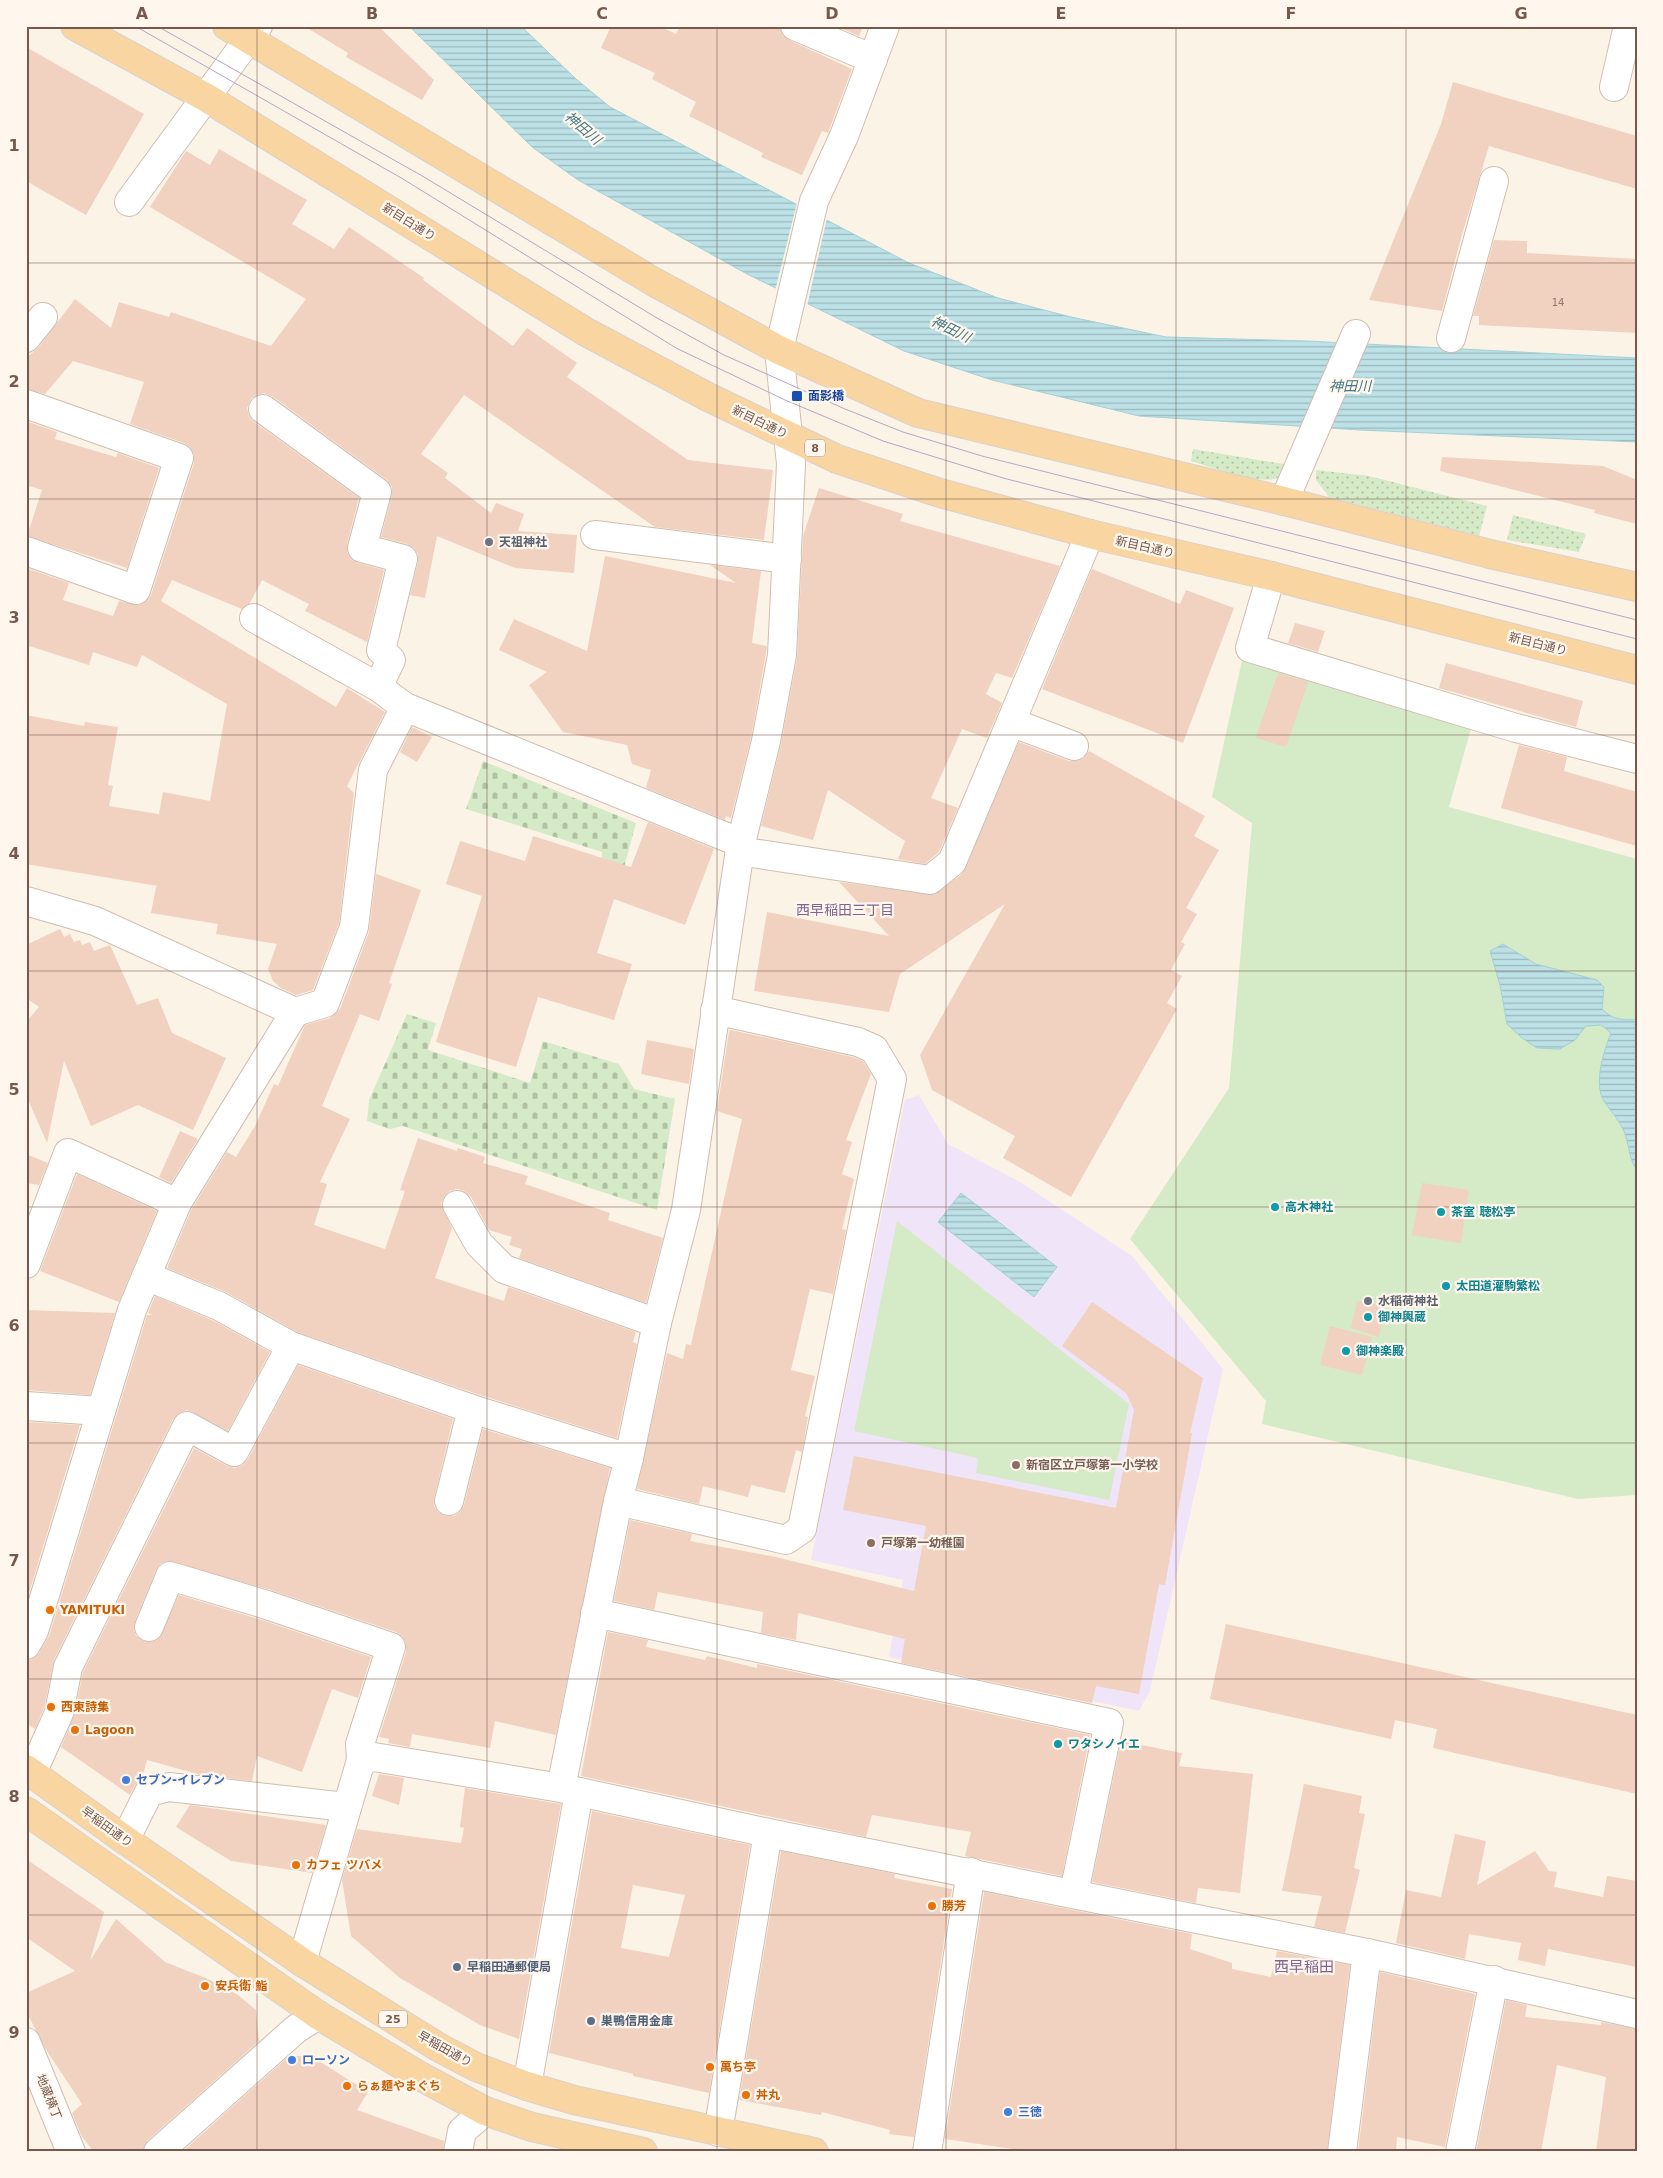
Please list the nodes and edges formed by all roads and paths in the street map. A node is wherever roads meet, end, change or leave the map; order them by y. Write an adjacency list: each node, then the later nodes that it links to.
1 (75, 26): 8 (main road, 新目白通り / 8)
2 (795, 26): 6 (street)
3 (885, 26): 6 (street)
4 (1628, 26): 7 (street)
5 (245, 31): 8 (street); 13 (main road)
6 (874, 59): 13 (street)
7 (1614, 88)
8 (206, 98): 10 (street); 16 (main road, 新目白通り / 8)
9 (1494, 181): 12 (street)
10 (129, 202)
11 (1355, 336): 17 (street)
12 (1451, 338)
13 (780, 350): 16 (street); 17 (main road)
14 (26, 404): 20 (street)
15 (263, 410): 26 (street)
16 (788, 436): 18 (main road, 新目白通り / 8); 21 (street)
17 (1284, 501): 23 (main road)
18 (1090, 534): 22 (main road, 新目白通り / 8); 28 (street)
19 (595, 535): 21 (street)
20 (26, 551)
21 (787, 559): 31 (street)
22 (1271, 576): 25 (main road, 新目白通り / 8); 30 (street)
23 (1637, 587)
24 (254, 618): 26 (street)
25 (1637, 670)
26 (378, 687): 27 (street)
27 (405, 707): 31 (street); 34 (street)
28 (1011, 722): 29 (street); 31 (street)
29 (1074, 746)
30 (1637, 759)
31 (740, 847): 33 (street)
32 (26, 901): 34 (street)
33 (715, 1010): 39 (street); 46 (street)
34 (295, 1012): 35 (street)
35 (177, 1203): 37 (street); 38 (street)
36 (457, 1205): 39 (street)
37 (26, 1264)
38 (146, 1276): 40 (street); 43 (street)
39 (657, 1323): 44 (street)
40 (291, 1346): 42 (street); 51 (street)
41 (26, 1406): 43 (street)
42 (472, 1409): 44 (street); 45 (street)
43 (100, 1411): 49 (street)
44 (629, 1458): 46 (street)
45 (449, 1501)
46 (618, 1501): 47 (street)
47 (595, 1613): 52 (street); 58 (street)
48 (148, 1628): 50 (street)
49 (26, 1645)
50 (361, 1760): 52 (street); 53 (street)
51 (29, 1771): 56 (main road, 早稲田通り / 25)
52 (570, 1790): 55 (street); 65 (street)
53 (346, 1807): 56 (street); 60 (street)
54 (26, 1811): 63 (main road)
55 (768, 1833): 57 (street); 67 (street)
56 (125, 1840): 60 (main road, 早稲田通り / 25)
57 (971, 1872): 58 (street); 73 (street)
58 (1074, 1893): 59 (street)
59 (1367, 1953): 61 (street); 74 (street)
60 (302, 1962): 65 (main road, 早稲田通り / 25)
61 (1494, 1980): 62 (street); 75 (street)
62 (1637, 2014)
63 (318, 2015): 66 (main road); 69 (street)
64 (26, 2042): 68 (street, 地蔵横丁)
65 (527, 2086): 67 (main road, 早稲田通り / 25)
66 (485, 2110): 70 (street); 71 (main road)
67 (718, 2132): 72 (main road, 早稲田通り / 25)
68 (71, 2152)
69 (158, 2152)
70 (458, 2152)
71 (643, 2152)
72 (814, 2152)
73 (927, 2152)
74 (1342, 2152)
75 (1460, 2152)

